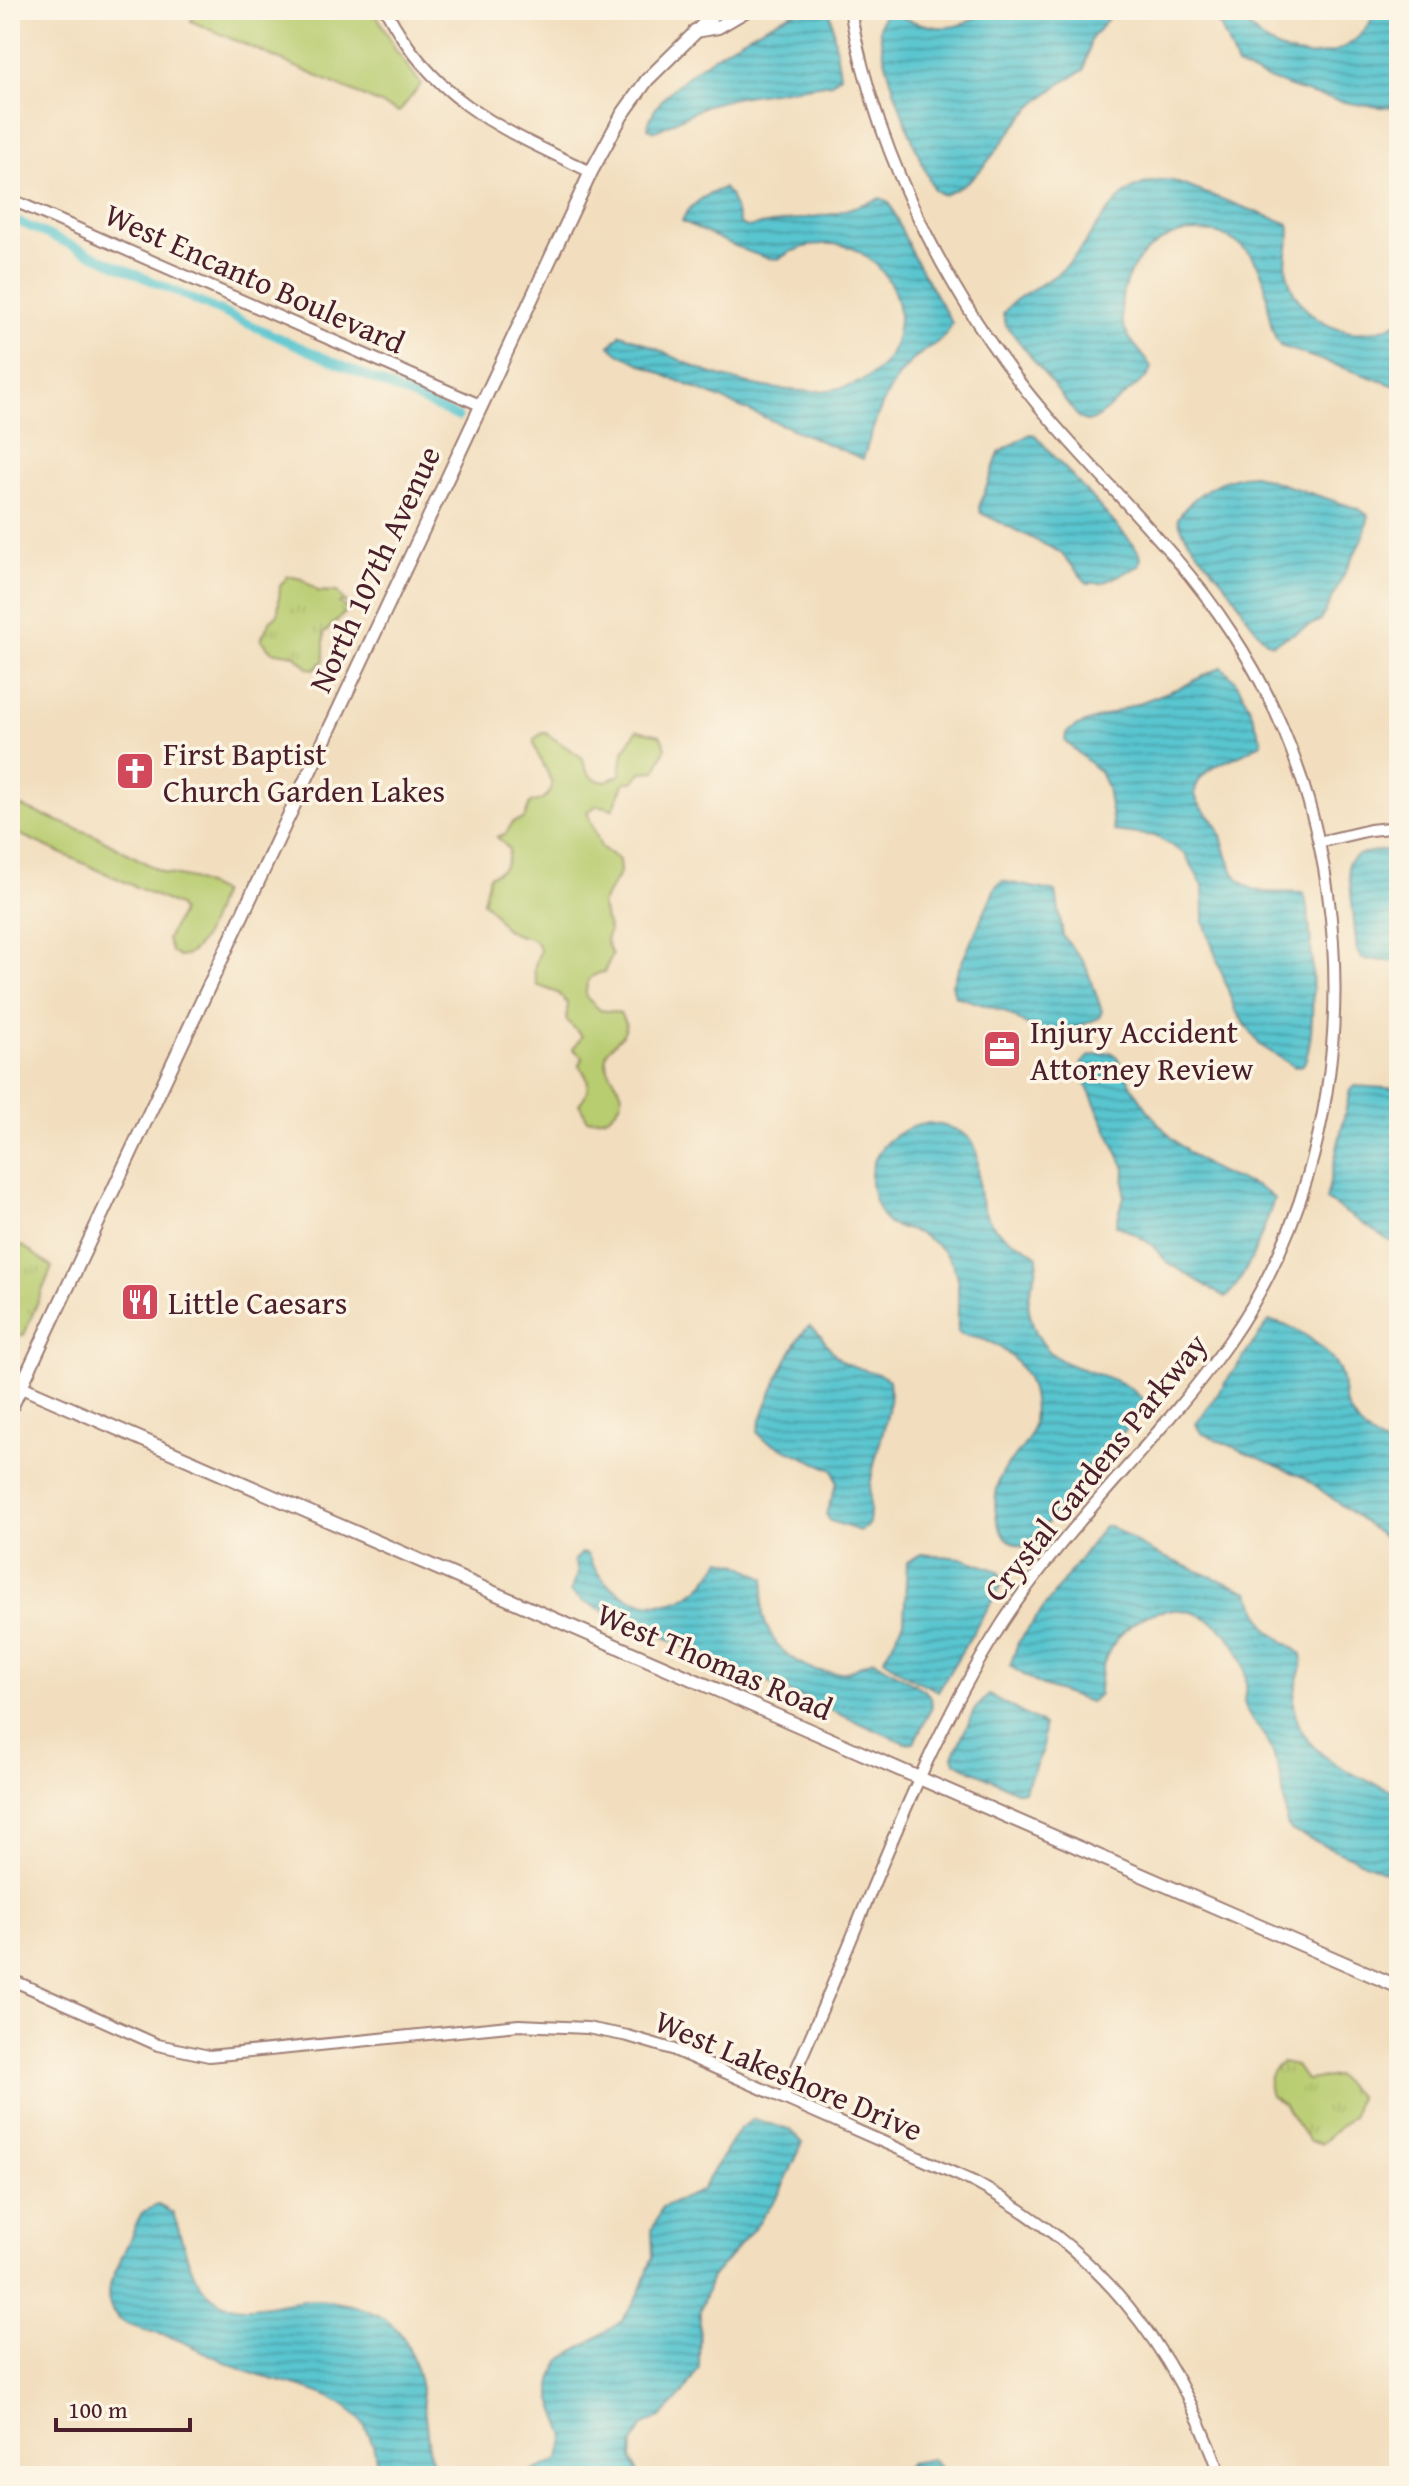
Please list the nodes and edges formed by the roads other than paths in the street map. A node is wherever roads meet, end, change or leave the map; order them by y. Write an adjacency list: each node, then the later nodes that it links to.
1 (386, 10): 6 (street)
2 (718, 10): 5 (main road, North 107th Avenue)
3 (747, 10): 5 (main road, North 107th Avenue)
4 (850, 10): 10 (street, Crystal Gardens Parkway)
5 (695, 31): 6 (main road, North 107th Avenue)
6 (591, 172): 8 (main road, North 107th Avenue)
7 (10, 199): 8 (street, West Encanto Boulevard)
8 (480, 405): 11 (main road, North 107th Avenue)
9 (1399, 827): 10 (street)
10 (1319, 842): 13 (street, Crystal Gardens Parkway)
11 (15, 1385): 12 (main road, North 107th Avenue); 13 (main road, West Thomas Road)
12 (10, 1410)
13 (922, 1779): 15 (main road, West Thomas Road); 16 (street, Crystal Gardens Parkway)
14 (10, 1979): 16 (street, West Lakeshore Drive)
15 (1399, 1987)
16 (783, 2098): 17 (street, West Lakeshore Drive)
17 (1221, 2476)

